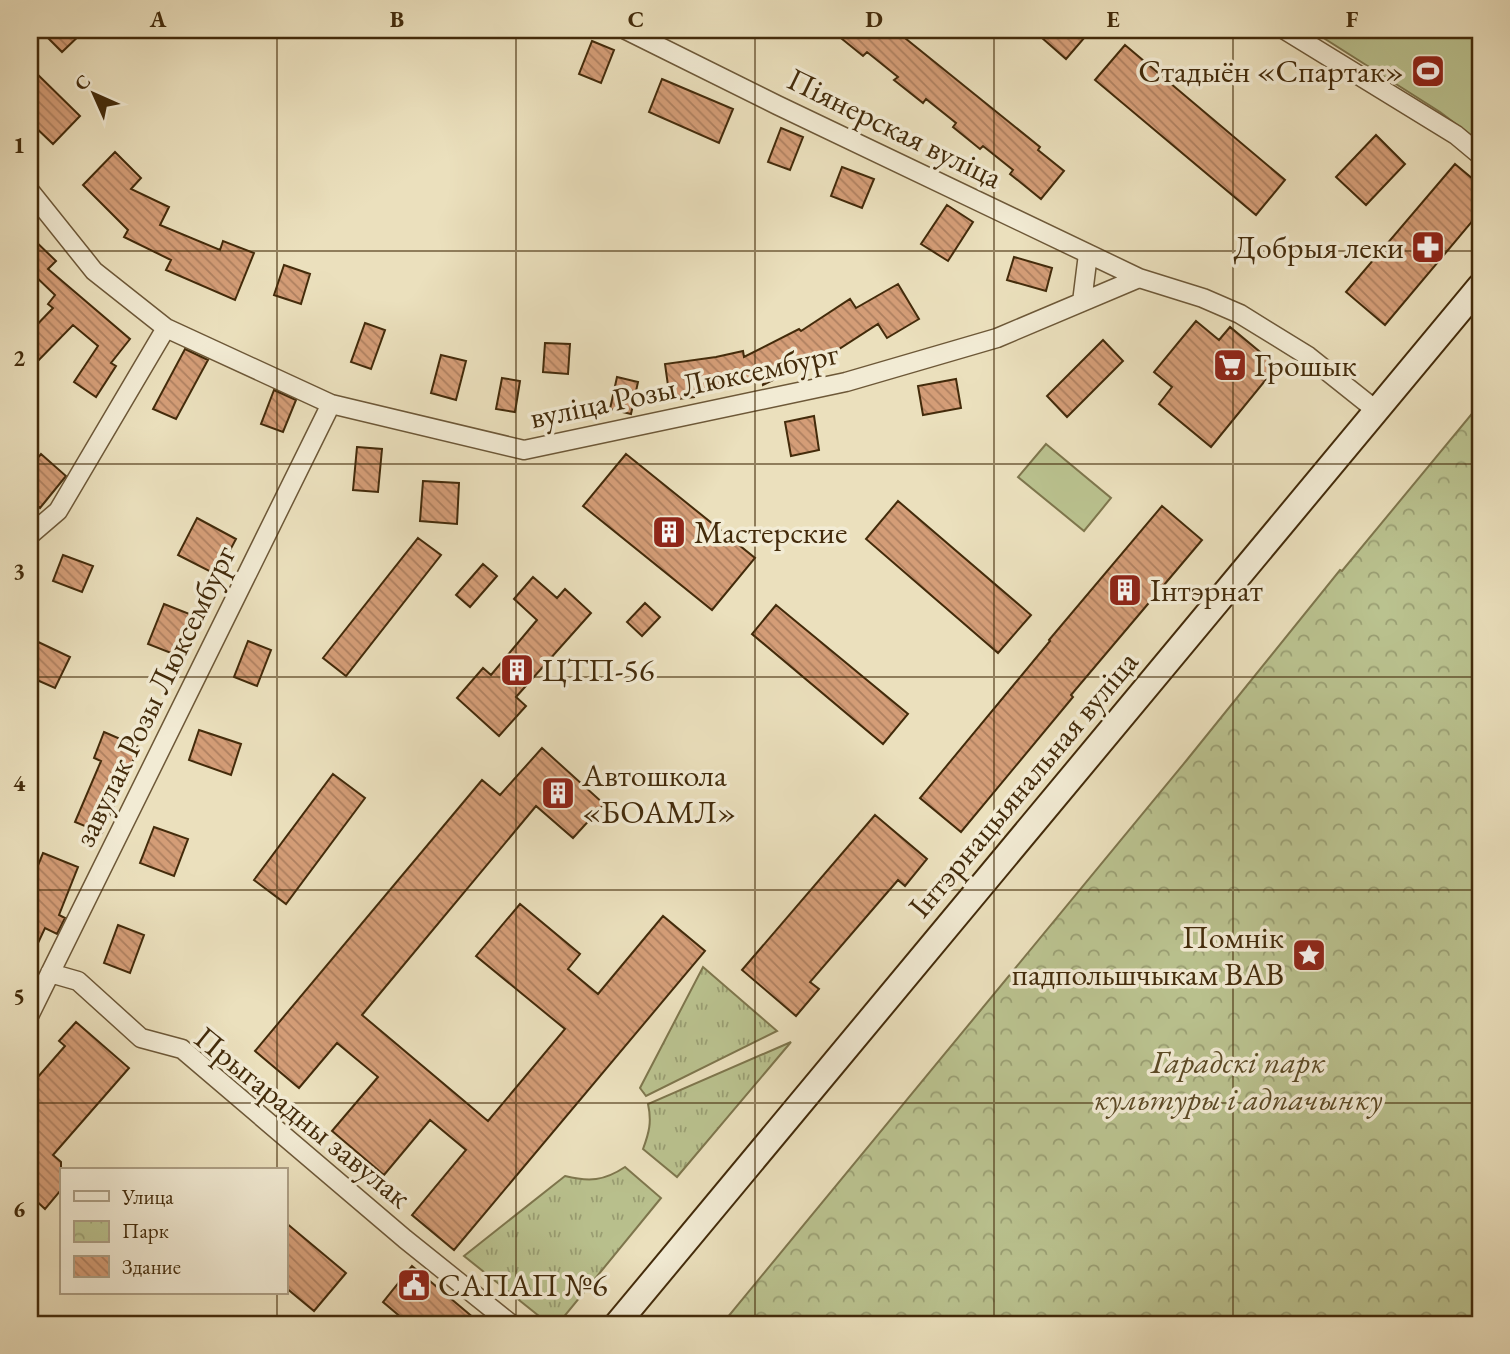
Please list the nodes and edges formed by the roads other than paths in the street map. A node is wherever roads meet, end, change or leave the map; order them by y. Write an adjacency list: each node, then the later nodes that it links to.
1 (626, 30): 5 (street, Піянерская вуліца)
2 (1285, 30): 3 (street)
3 (1480, 155)
4 (30, 191): 9 (street, вуліца Розы Люксембург)
5 (1088, 254): 6 (street, Піянерская вуліца); 8 (street)
6 (1139, 278): 8 (street, вуліца Розы Люксембург); 11 (street, Піянерская вуліца)
7 (1480, 286): 11 (main road, Інтэрнацыянальная вуліца)
8 (1082, 302): 10 (street, вуліца Розы Люксембург)
9 (166, 328): 10 (street, вуліца Розы Люксембург); 12 (street)
10 (331, 404): 13 (street, завулак Розы Люксембург)
11 (1377, 411): 16 (main road, Інтэрнацыянальная вуліца)
12 (30, 535)
13 (50, 973): 14 (street, завулак Розы Люксембург); 15 (street, Прыгарадны завулак)
14 (30, 1014)
15 (511, 1324)
16 (617, 1324)

